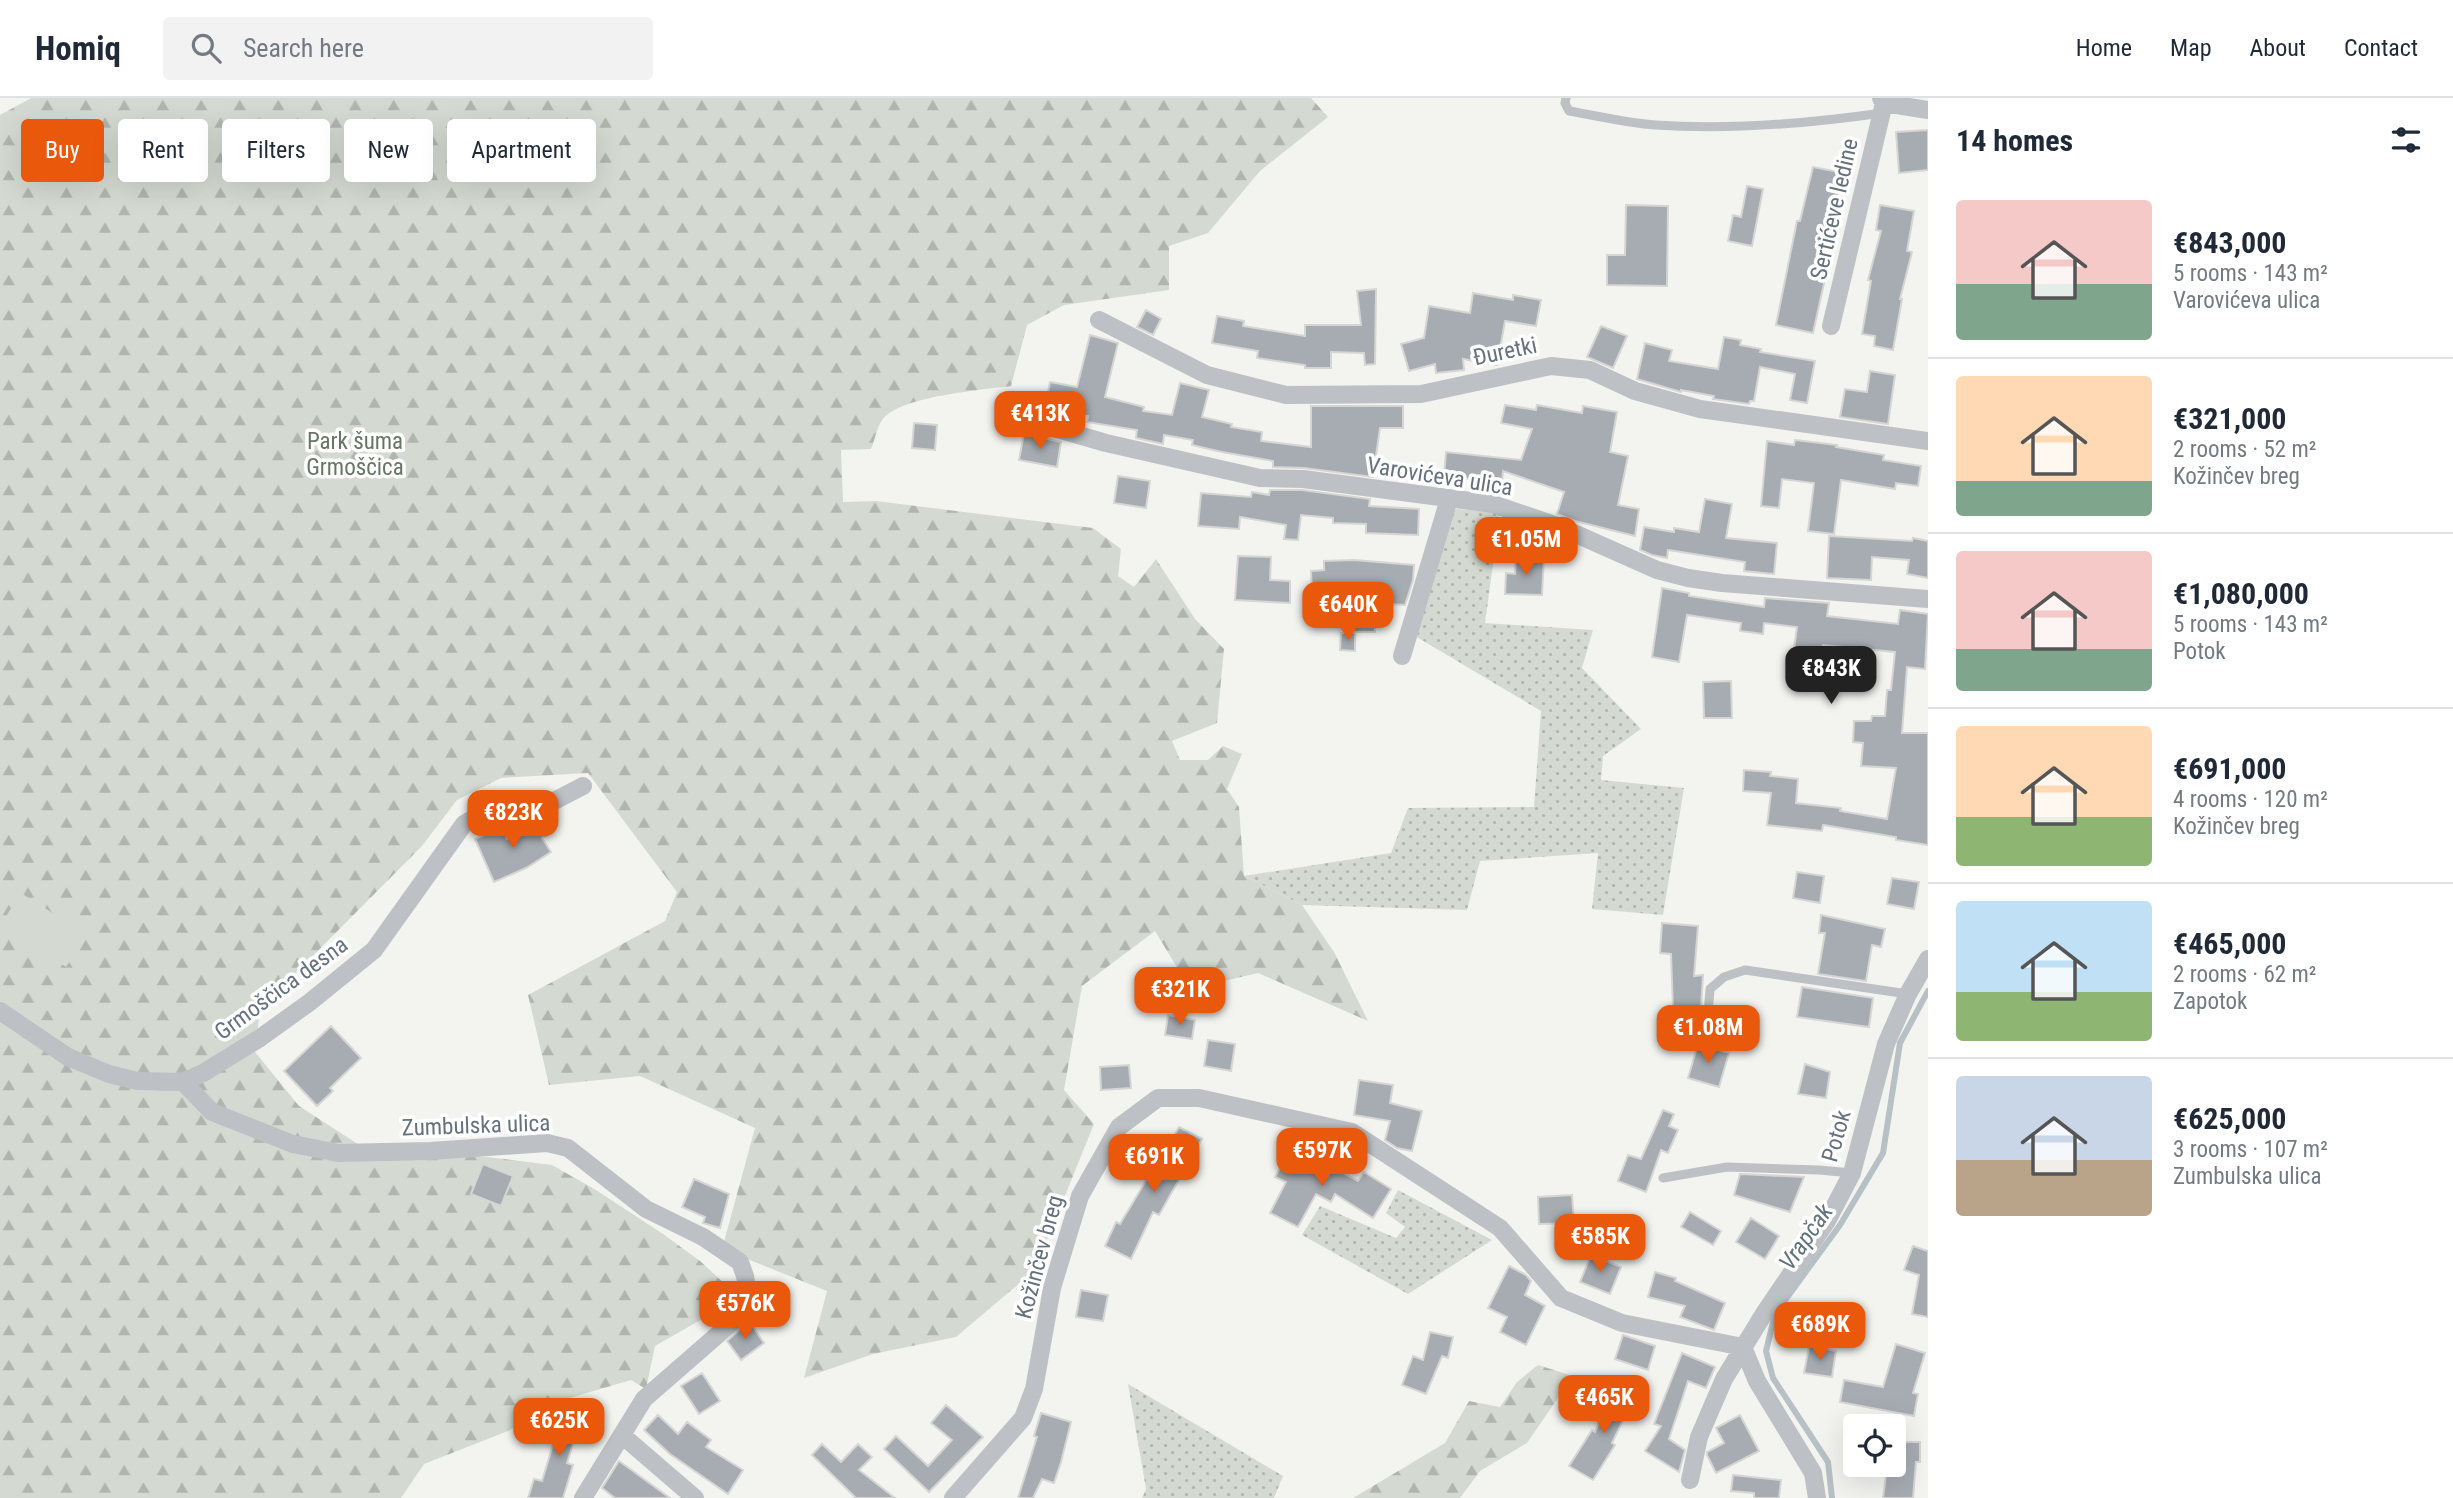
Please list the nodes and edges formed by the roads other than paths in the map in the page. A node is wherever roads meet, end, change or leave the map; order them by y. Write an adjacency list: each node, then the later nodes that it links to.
1 (1566, 98): 2 (lane)
2 (1882, 105): 3 (street); 5 (street, Sertićeve ledine)
3 (1928, 110)
4 (1099, 320): 7 (street, Đuretki)
5 (1831, 326)
6 (1023, 419): 8 (street, Varovićeva ulica)
7 (1928, 441)
8 (1449, 499): 9 (street, Varovićeva ulica); 10 (street)
9 (1928, 599)
10 (1402, 656)
11 (583, 786): 16 (street, Grmoščica desna)
12 (1928, 959): 13 (street, Potok)
13 (1908, 994): 15 (lane); 17 (street, Potok)
14 (0, 1011): 16 (street, Grmoščica desna)
15 (1709, 1014)
16 (183, 1082): 20 (street, Zumbulska ulica)
17 (1852, 1173): 18 (lane); 19 (street, Potok)
18 (1663, 1178)
19 (1743, 1347): 21 (street, Potok); 24 (street, Kožinčev breg); 25 (street)
20 (622, 1436): 22 (street, Zumbulska ulica); 23 (street)
21 (1690, 1480)
22 (583, 1498)
23 (695, 1498)
24 (953, 1498)
25 (1817, 1498)

